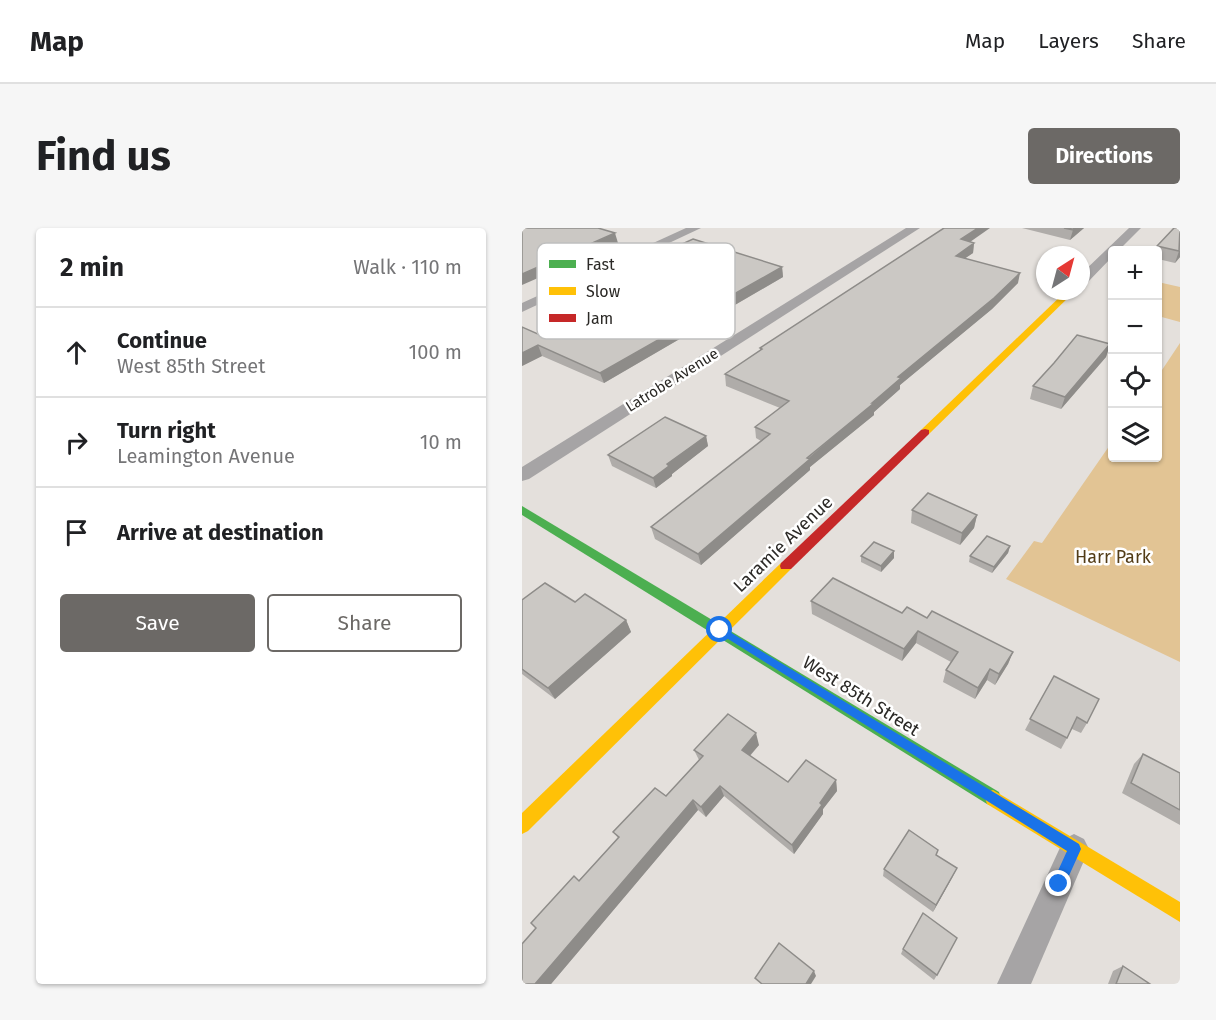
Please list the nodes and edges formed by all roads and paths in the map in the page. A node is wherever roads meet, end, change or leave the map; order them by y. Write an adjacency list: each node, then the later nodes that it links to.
1 (695, 228): 4 (street)
2 (914, 228): 9 (street, Latrobe Avenue)
3 (1135, 228): 5 (street)
4 (663, 243)
5 (1090, 272)
6 (1062, 300): 11 (street, Laramie Avenue)
7 (537, 301): 8 (street)
8 (522, 308)
9 (522, 475)
10 (522, 510): 11 (street, West 85th Street)
11 (720, 630): 12 (street, Laramie Avenue); 13 (street, West 85th Street)
12 (522, 825)
13 (1074, 849): 14 (street, West 85th Street); 15 (street)
14 (1180, 913)
15 (1014, 984)

